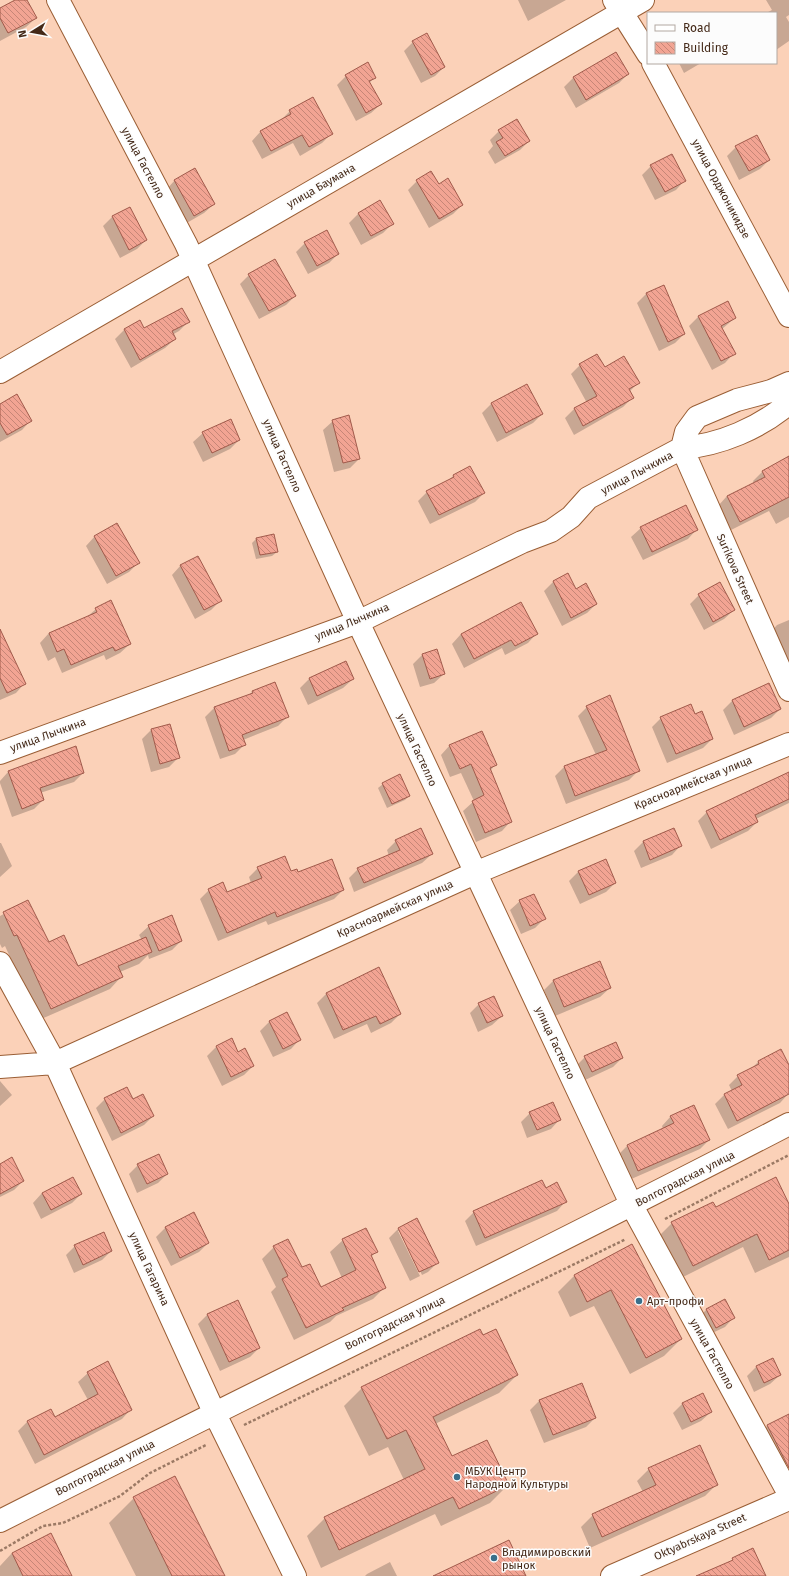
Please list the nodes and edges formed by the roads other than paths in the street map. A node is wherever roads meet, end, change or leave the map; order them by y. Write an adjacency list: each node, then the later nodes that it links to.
1 (58, 0): 6 (street, улица Гастелло)
2 (643, 0): 3 (street, улица Баумана)
3 (618, 6): 4 (street); 6 (street, улица Баумана)
4 (647, 52)
5 (654, 64): 7 (street, улица Орджоникидзе)
6 (193, 260): 8 (street, улица Баумана); 12 (street, улица Гастелло)
7 (789, 316)
8 (0, 372)
9 (789, 383): 11 (street, улица Лычкина)
10 (789, 404): 11 (street, улица Лычкина)
11 (682, 448): 12 (street, улица Лычкина); 13 (street, Surikova Street)
12 (358, 622): 15 (street, улица Лычкина); 16 (street, улица Гастелло)
13 (789, 690)
14 (789, 744): 16 (street, Красноармейская улица)
15 (0, 753)
16 (474, 873): 18 (street, Красноармейская улица); 21 (street, улица Гастелло)
17 (0, 963): 18 (street, улица Гагарина)
18 (55, 1063): 19 (street, Красноармейская улица); 22 (street, улица Гагарина)
19 (0, 1067)
20 (789, 1124): 21 (street, Волгоградская улица)
21 (632, 1206): 22 (street, Волгоградская улица); 23 (street, улица Гастелло)
22 (214, 1412): 25 (street, Волгоградская улица); 26 (street, улица Гагарина)
23 (789, 1494)
24 (789, 1499): 27 (street, Oktyabrskaya Street)
25 (0, 1521)
26 (295, 1576)
27 (612, 1576)

